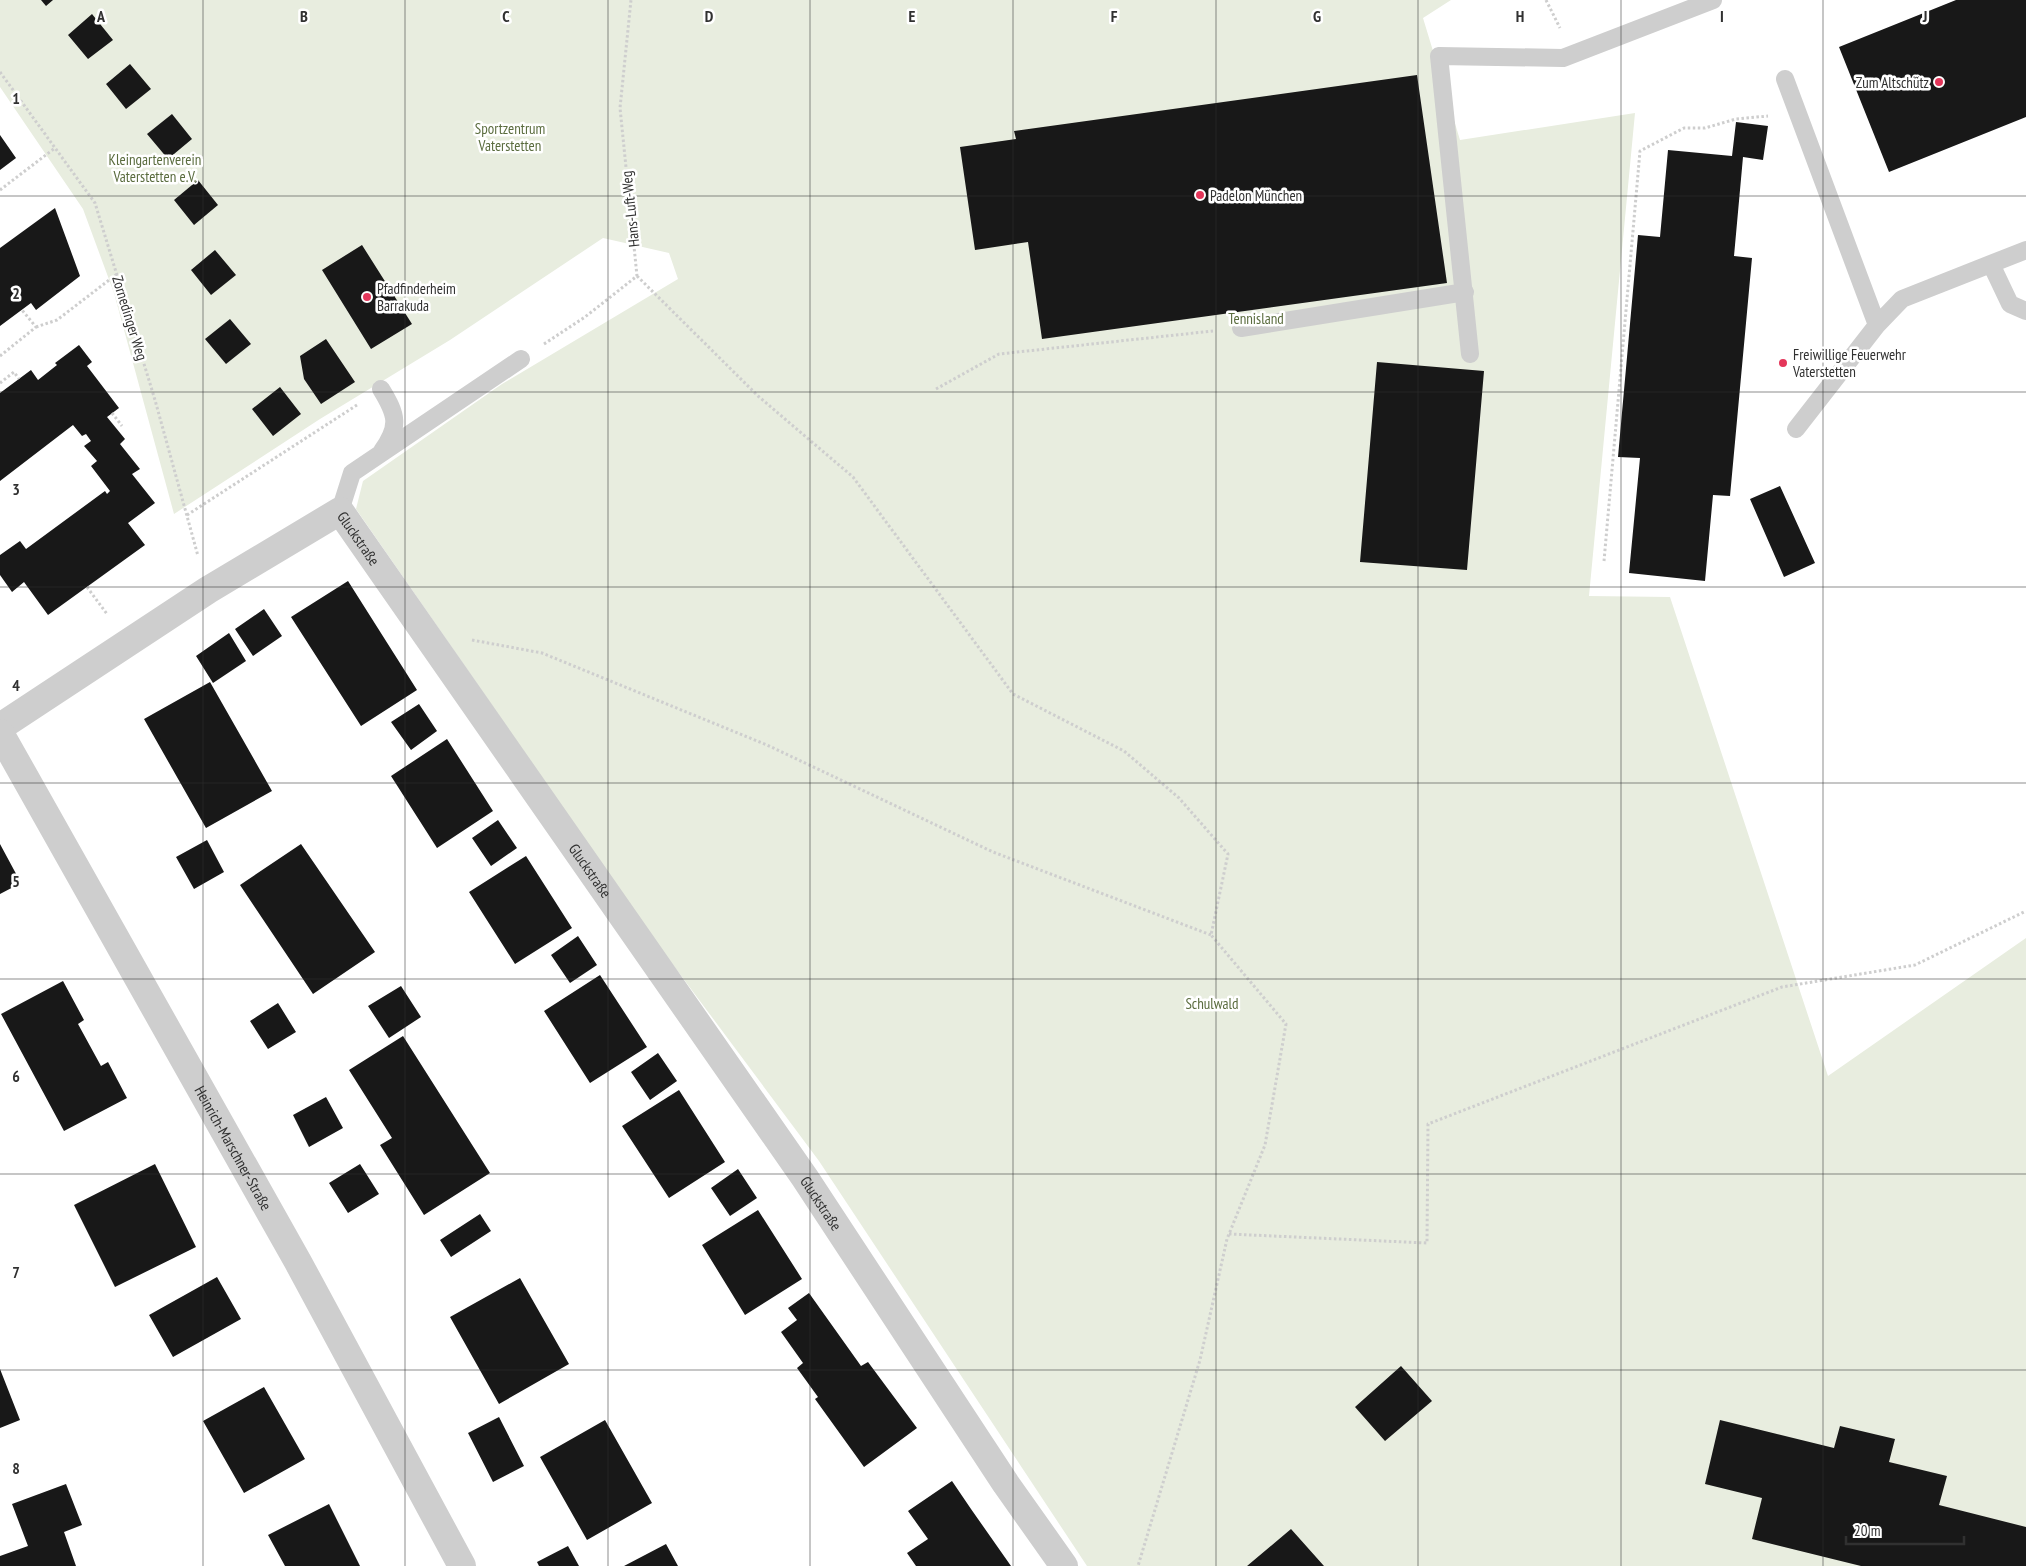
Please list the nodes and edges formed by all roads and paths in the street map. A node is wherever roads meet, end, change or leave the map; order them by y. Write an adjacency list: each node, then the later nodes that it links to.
1 (632, 0): 11 (path, Hans-Luft-Weg)
2 (1713, 0): 12 (lane)
3 (0, 72): 6 (path, Zornedinger Weg)
4 (1785, 79): 5 (lane)
5 (1799, 114): 15 (lane); 31 (path)
6 (56, 148): 7 (path); 10 (path, Zornedinger Weg)
7 (0, 190)
8 (2026, 250): 9 (lane)
9 (1991, 264): 14 (lane); 15 (lane)
10 (117, 274): 16 (path); 30 (path, Zornedinger Weg)
11 (636, 276): 20 (path); 39 (path)
12 (1464, 292): 17 (lane); 18 (lane)
13 (22, 310): 16 (path)
14 (2026, 311)
15 (1876, 325): 27 (lane)
16 (36, 327): 19 (path)
17 (1241, 328): 24 (path)
18 (1470, 354)
19 (0, 356)
20 (521, 359): 28 (lane)
21 (19, 379): 22 (path)
22 (0, 383)
23 (381, 389): 28 (lane); 30 (path)
24 (936, 389)
25 (112, 413): 26 (path)
26 (122, 426)
27 (1796, 429)
28 (381, 453): 29 (lane)
29 (340, 511): 33 (street, Gluckstraße); 35 (street, Gluckstraße)
30 (187, 515): 33 (path, Zornedinger Weg)
31 (1604, 561)
32 (87, 587): 34 (path)
33 (208, 590): 36 (street, Gluckstraße)
34 (108, 616)
35 (423, 630): 39 (path); 42 (street, Gluckstraße)
36 (0, 727)
37 (0, 732): 41 (street, Heinrich-Marschner-Straße)
38 (2026, 911): 40 (path)
39 (1211, 935): 40 (path)
40 (1229, 1234): 43 (path)
41 (462, 1566)
42 (1064, 1566)
43 (1138, 1566)

